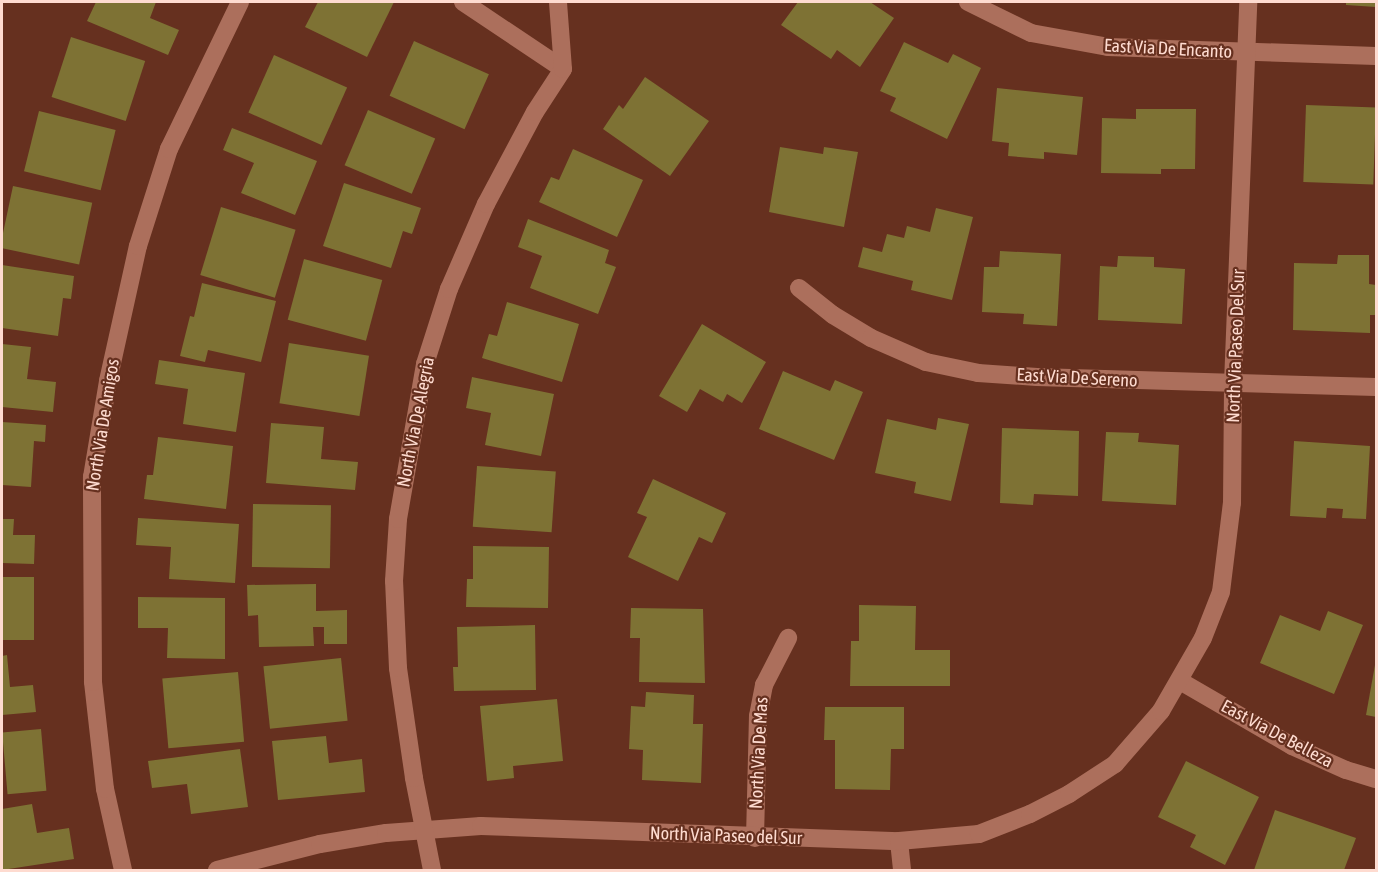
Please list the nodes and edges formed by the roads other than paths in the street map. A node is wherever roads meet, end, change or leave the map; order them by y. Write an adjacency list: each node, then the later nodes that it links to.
1 (240, 2): 18 (street, North Via De Amigos)
2 (463, 2): 8 (street)
3 (558, 2): 8 (street)
4 (968, 2): 6 (street, East Via De Encanto)
5 (1248, 2): 6 (street, North Via Paseo Del Sur)
6 (1246, 52): 7 (street, East Via De Encanto); 10 (street, North Via Paseo Del Sur)
7 (1377, 56)
8 (563, 69): 15 (street, North Via De Alegria)
9 (799, 288): 10 (street, East Via De Sereno)
10 (1233, 383): 11 (street, East Via De Sereno); 13 (street, North Via Paseo Del Sur)
11 (1377, 387)
12 (788, 638): 16 (street, North Via De Mas)
13 (1180, 681): 14 (street, East Via De Belleza); 17 (street, North Via Paseo del Sur)
14 (1377, 779)
15 (425, 830): 16 (street, North Via Paseo del Sur); 19 (street, North Via Paseo del Sur); 20 (street, North Via De Alegria)
16 (755, 838): 17 (street, North Via Paseo del Sur)
17 (900, 841): 21 (street)
18 (123, 870)
19 (217, 870)
20 (432, 870)
21 (902, 870)

